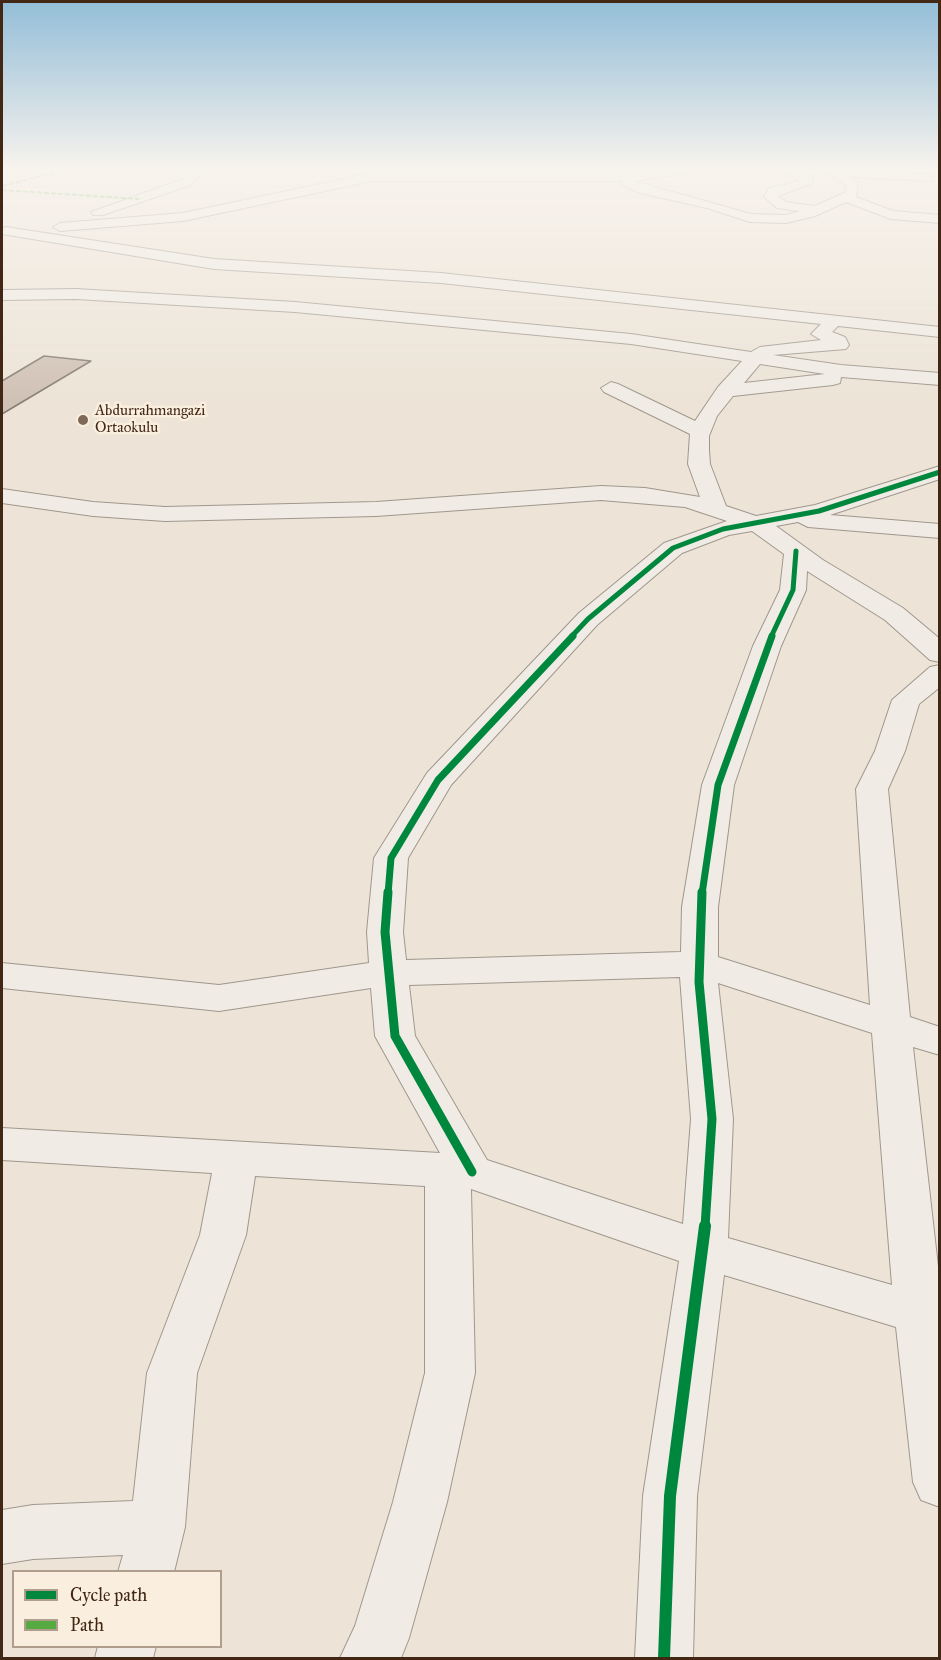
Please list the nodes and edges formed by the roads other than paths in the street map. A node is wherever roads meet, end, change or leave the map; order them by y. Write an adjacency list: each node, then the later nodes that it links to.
1 (101, 246): 2 (street)
2 (117, 249): 3 (street); 7 (street)
3 (169, 275)
4 (281, 285): 5 (street)
5 (372, 290)
6 (2, 295): 10 (street)
7 (630, 298): 8 (street); 10 (street)
8 (826, 318): 9 (street); 11 (street)
9 (939, 332)
10 (616, 338): 11 (street)
11 (756, 357): 12 (street); 15 (street)
12 (869, 373): 13 (street); 15 (street)
13 (939, 379)
14 (611, 388): 16 (street)
15 (725, 391): 16 (street)
16 (700, 431): 19 (street)
17 (939, 472): 20 (street)
18 (2, 496): 19 (street)
19 (716, 509): 20 (street)
20 (773, 521): 21 (street); 22 (street); 26 (street)
21 (939, 531)
22 (796, 551): 23 (street); 25 (street)
23 (939, 654)
24 (939, 673): 28 (street)
25 (699, 964): 26 (street); 28 (street); 33 (street)
26 (388, 973): 27 (street); 32 (street)
27 (2, 975)
28 (891, 1026): 29 (street); 34 (street)
29 (939, 1041)
30 (2, 1144): 31 (street)
31 (236, 1158): 32 (street); 37 (street)
32 (459, 1171): 33 (street); 38 (street)
33 (704, 1250): 34 (street); 39 (street)
34 (929, 1318): 35 (street)
35 (939, 1482)
36 (2, 1537): 37 (street)
37 (152, 1549)
38 (369, 1659)
39 (664, 1659)

